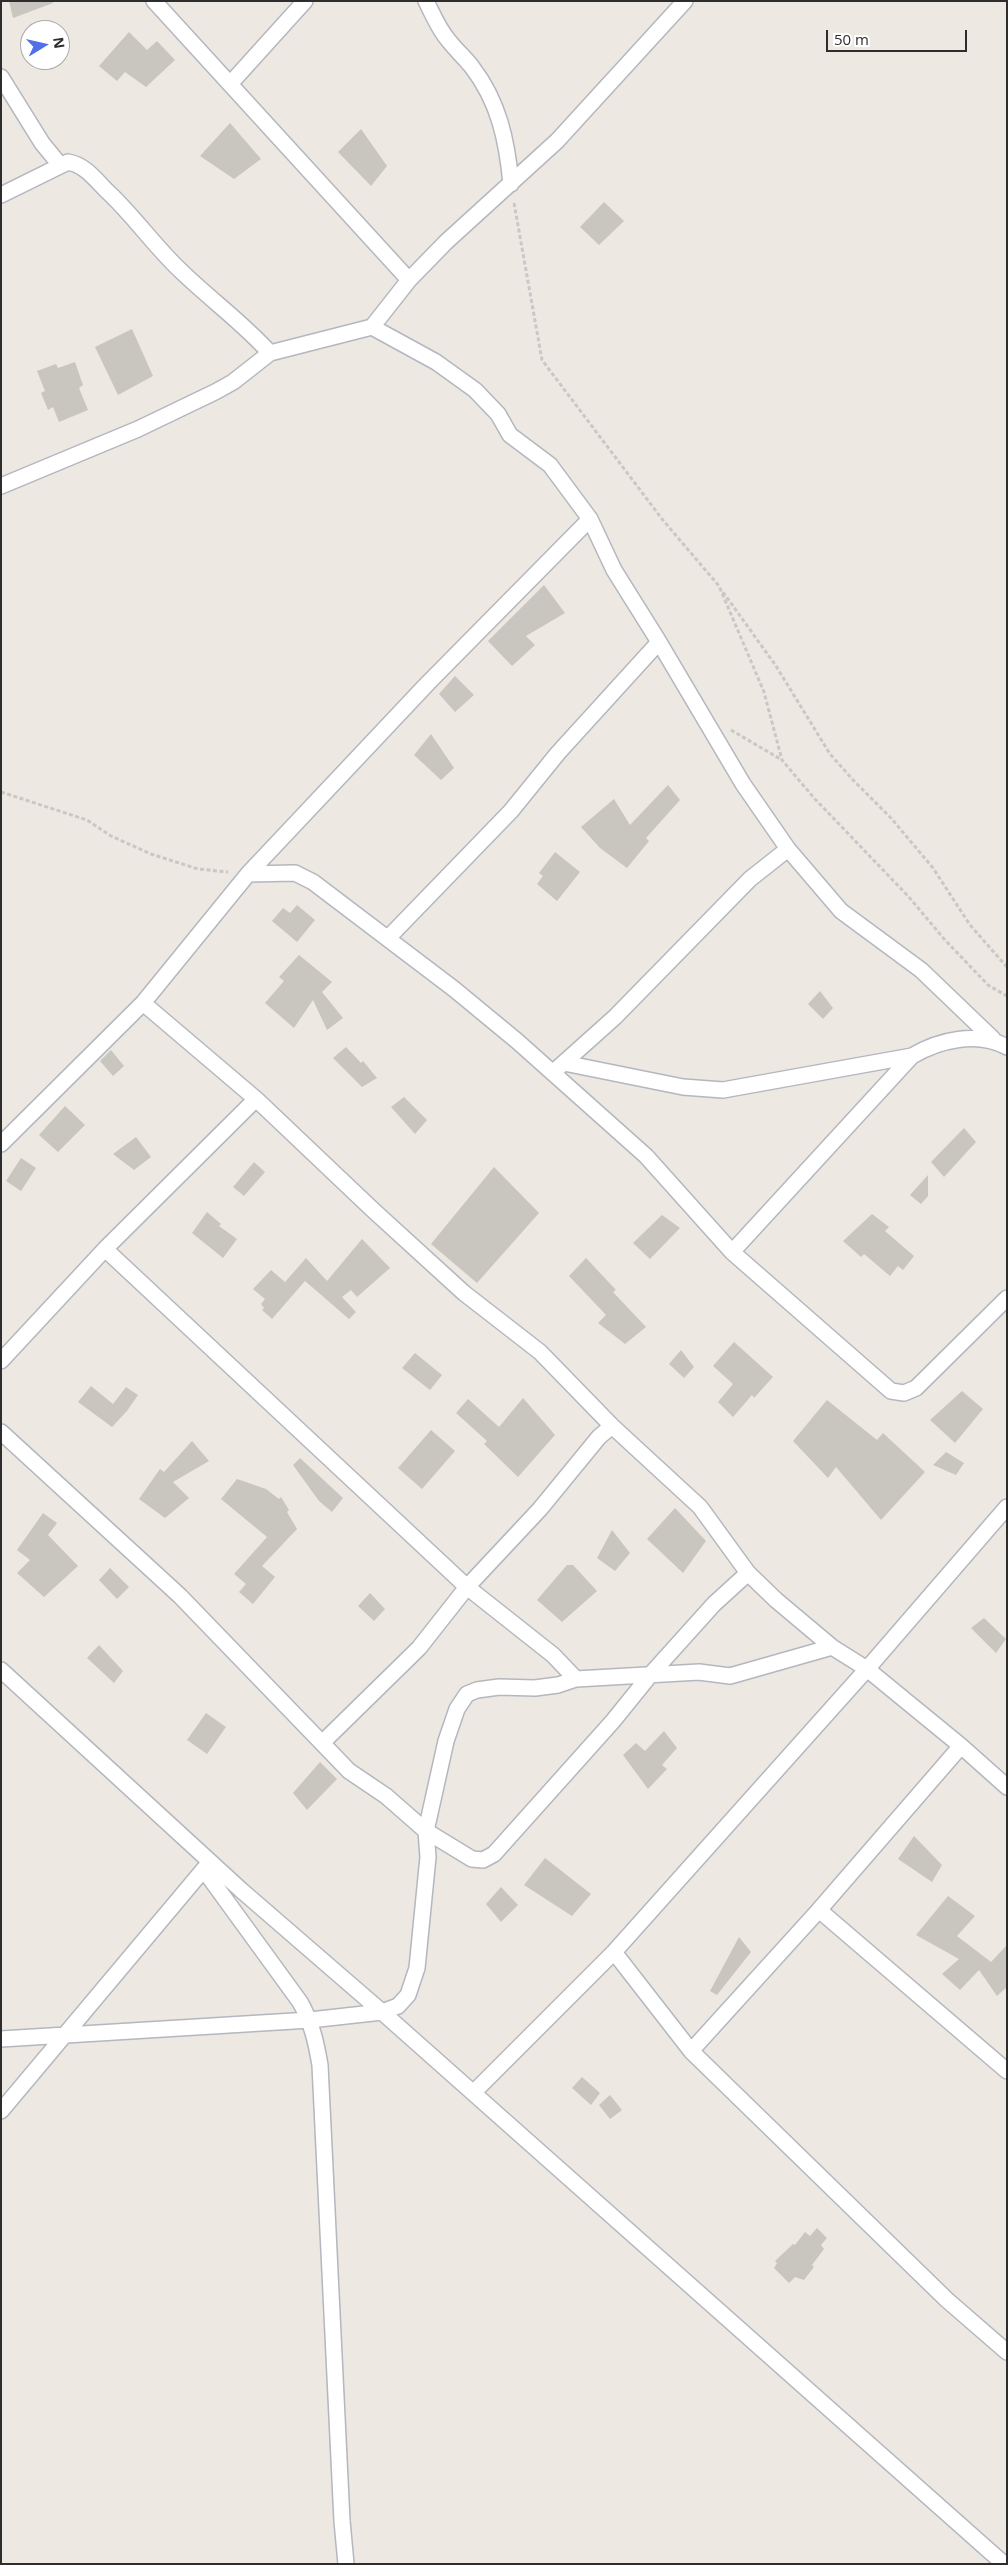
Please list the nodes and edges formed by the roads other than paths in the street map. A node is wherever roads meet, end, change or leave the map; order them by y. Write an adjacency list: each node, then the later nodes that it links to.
1 (154, 1): 6 (street)
2 (305, 1): 6 (street)
3 (426, 1): 8 (street)
4 (685, 1): 8 (street)
5 (1, 77): 7 (street)
6 (230, 84): 10 (street)
7 (60, 165): 9 (street); 12 (street)
8 (511, 184): 10 (street)
9 (1, 195)
10 (409, 280): 11 (street)
11 (372, 327): 12 (street); 14 (street)
12 (270, 353): 13 (street)
13 (1, 486)
14 (590, 519): 15 (street); 17 (street)
15 (659, 642): 16 (street); 18 (street)
16 (788, 848): 20 (street); 22 (street)
17 (248, 874): 18 (street); 19 (street)
18 (388, 938): 23 (street)
19 (143, 1002): 24 (street); 25 (street)
20 (1000, 1043): 21 (street)
21 (912, 1056): 22 (street); 27 (street)
22 (564, 1063): 23 (street)
23 (552, 1074): 27 (street)
24 (256, 1099): 26 (street); 30 (street)
25 (1, 1144)
26 (105, 1249): 29 (street); 34 (street)
27 (732, 1252): 28 (street)
28 (1007, 1298)
29 (1, 1360)
30 (612, 1426): 33 (street); 34 (street)
31 (1, 1432): 40 (street)
32 (1007, 1507): 36 (street)
33 (748, 1573): 35 (street); 38 (street)
34 (467, 1587): 39 (street); 40 (street)
35 (832, 1647): 36 (street); 38 (street)
36 (868, 1669): 41 (street); 46 (street)
37 (1, 1670): 44 (street)
38 (651, 1674): 39 (street); 43 (street)
39 (576, 1679): 43 (street)
40 (323, 1742): 43 (street)
41 (961, 1746): 42 (street); 45 (street)
42 (1007, 1787)
43 (426, 1831): 47 (street)
44 (207, 1866): 47 (street); 48 (street); 49 (street)
45 (819, 1910): 51 (street); 52 (street)
46 (614, 1952): 51 (street); 53 (street)
47 (382, 2012): 48 (street); 53 (street)
48 (310, 2020): 49 (street); 56 (street)
49 (65, 2034): 50 (street); 54 (street)
50 (1, 2039)
51 (691, 2051): 55 (street)
52 (1007, 2071)
53 (472, 2093): 57 (street)
54 (1, 2111)
55 (1007, 2352)
56 (346, 2564)
57 (1004, 2564)

